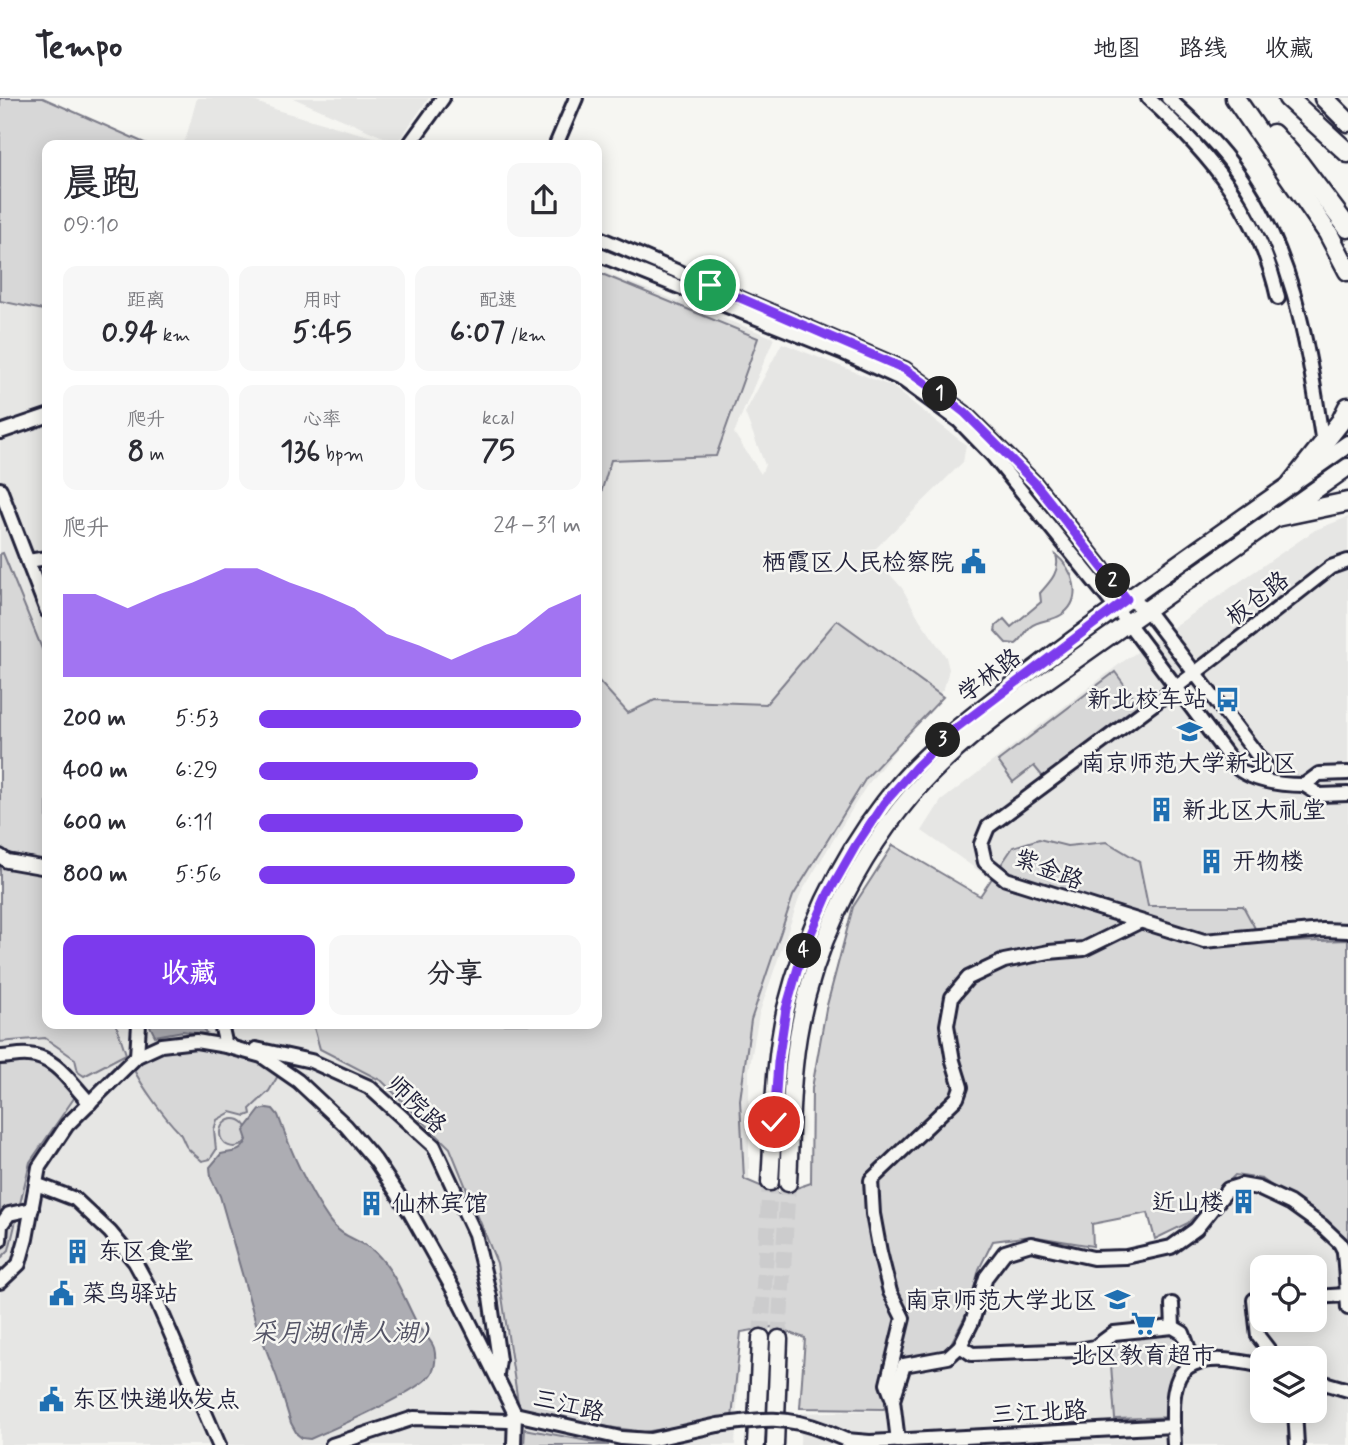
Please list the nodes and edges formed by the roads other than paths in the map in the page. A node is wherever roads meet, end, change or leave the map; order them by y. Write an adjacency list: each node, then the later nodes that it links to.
1 (443, 98): 9 (street)
2 (576, 98): 10 (street)
3 (1148, 98): 16 (street)
4 (1168, 98): 20 (street)
5 (1237, 98): 12 (highway); 15 (highway)
6 (1288, 98): 11 (highway)
7 (1324, 98): 8 (highway)
8 (1348, 121)
9 (413, 140)
10 (558, 140)
11 (1348, 153)
12 (1348, 228)
13 (602, 239): 31 (street)
14 (602, 256): 31 (street)
15 (1348, 271)
16 (1278, 298)
17 (1348, 407): 20 (highway)
18 (42, 418): 19 (street)
19 (0, 432)
20 (1323, 443): 23 (highway)
21 (1348, 444): 23 (main road, 学林路)
22 (1348, 467): 26 (main road, 学林路)
23 (1291, 484): 31 (main road, 学林路)
24 (0, 489): 28 (street)
25 (1348, 502): 26 (highway)
26 (1276, 517): 32 (main road, 学林路)
27 (42, 559): 28 (street)
28 (27, 561): 30 (street)
29 (1348, 561): 34 (street, 板仓路)
30 (42, 598)
31 (1121, 604): 32 (street); 33 (street); 50 (main road, 学林路)
32 (1146, 610): 33 (main road, 学林路); 34 (street)
33 (1128, 624): 35 (street); 51 (main road, 学林路)
34 (1195, 673): 35 (street, 紫金路); 37 (street)
35 (1176, 687): 37 (street); 42 (street, 紫金路)
36 (1348, 773): 38 (street)
37 (1262, 778): 38 (street)
38 (1304, 785): 39 (street)
39 (1348, 794)
40 (0, 856): 41 (street)
41 (42, 867)
42 (1139, 922): 43 (street, 紫金路); 69 (street)
43 (1348, 931)
44 (139, 1029): 47 (street)
45 (221, 1029): 46 (street)
46 (226, 1046): 47 (street, 师院路); 66 (street, 师院路); 66 (street, 师院路)
47 (136, 1056): 49 (street, 师院路)
48 (0, 1057): 49 (street)
49 (89, 1103): 52 (street, 师院路)
50 (770, 1182)
51 (789, 1183)
52 (36, 1184): 53 (street, 师院路); 77 (street)
53 (32, 1209): 54 (street); 56 (street, 师院路)
54 (0, 1240)
55 (1346, 1254): 58 (street); 63 (street)
56 (0, 1282)
57 (1327, 1299): 58 (street)
58 (1348, 1302)
59 (1172, 1304): 60 (street)
60 (1173, 1327): 63 (street); 64 (street)
61 (761, 1338): 72 (main road)
62 (779, 1339): 71 (main road)
63 (960, 1346): 69 (street)
64 (1194, 1363): 65 (street); 74 (street)
65 (1250, 1364)
66 (497, 1374): 70 (street, 师院路)
67 (1327, 1384): 68 (street)
68 (1348, 1390)
69 (892, 1400): 75 (street)
70 (515, 1414): 72 (street, 三江路, bridge); 78 (street, 三江路); 79 (street, 师院路)
71 (776, 1418): 72 (street, 三江路, bridge); 75 (street, 三江北路, bridge); 81 (main road)
72 (758, 1419): 80 (main road)
73 (1296, 1423): 83 (street)
74 (1173, 1426): 76 (street, 三江北路); 82 (street)
75 (898, 1441): 76 (street, 三江北路)
76 (926, 1442)
77 (219, 1445)
78 (332, 1445)
79 (513, 1445)
80 (756, 1445)
81 (775, 1445)
82 (1174, 1445)
83 (1297, 1445)

